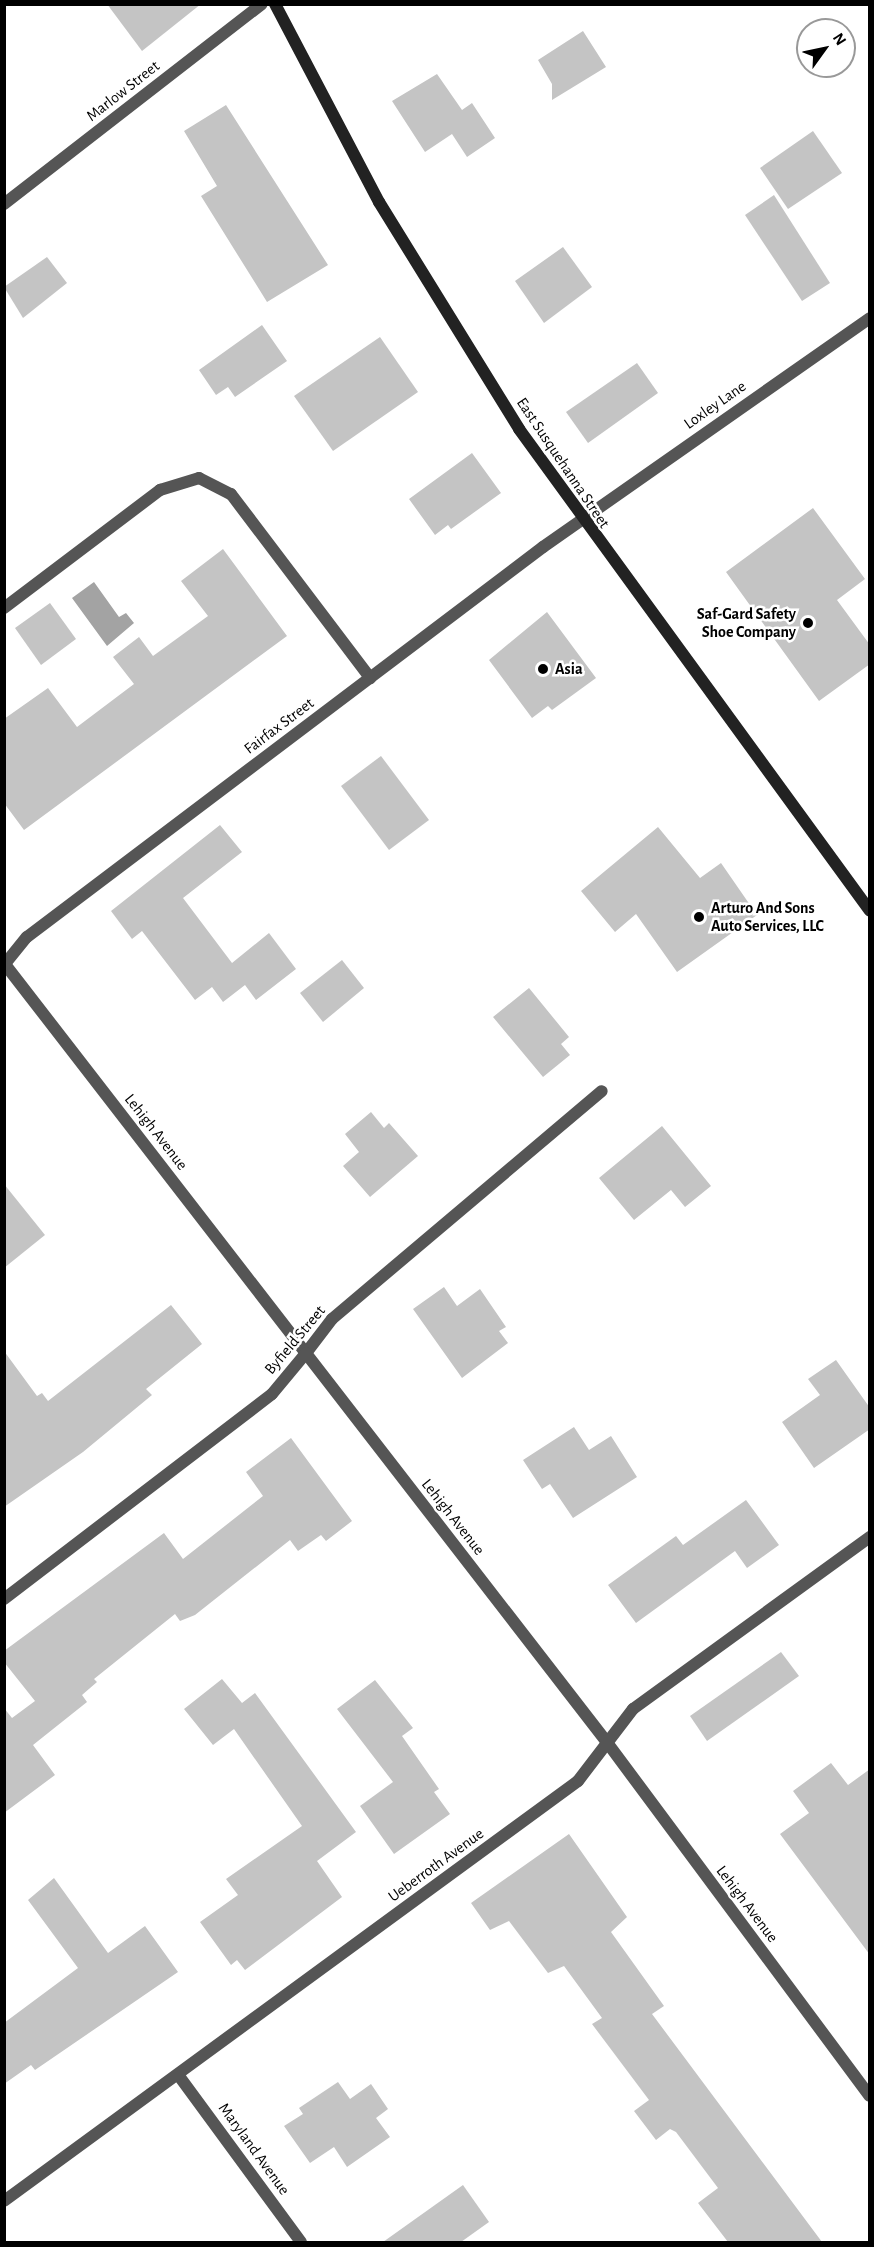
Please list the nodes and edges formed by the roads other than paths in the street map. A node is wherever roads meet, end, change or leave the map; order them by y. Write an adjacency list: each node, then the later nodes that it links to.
1 (262, 4): 3 (street, Marlow Street)
2 (275, 4): 5 (main road, East Susquehanna Street)
3 (4, 204)
4 (870, 318): 5 (street, Loxley Lane)
5 (580, 519): 7 (street, Fairfax Street); 8 (main road, East Susquehanna Street)
6 (4, 608): 7 (street)
7 (370, 678): 9 (street, Fairfax Street)
8 (868, 905)
9 (5, 964): 11 (street, Lehigh Avenue)
10 (602, 1091): 11 (street, Byfield Street)
11 (306, 1353): 13 (street, Byfield Street); 14 (street, Lehigh Avenue)
12 (870, 1537): 14 (street, Ueberroth Avenue)
13 (4, 1599)
14 (606, 1741): 15 (street, Ueberroth Avenue); 16 (street, Lehigh Avenue)
15 (179, 2076): 17 (street, Ueberroth Avenue); 18 (street, Maryland Avenue)
16 (870, 2096)
17 (4, 2201)
18 (301, 2242)

